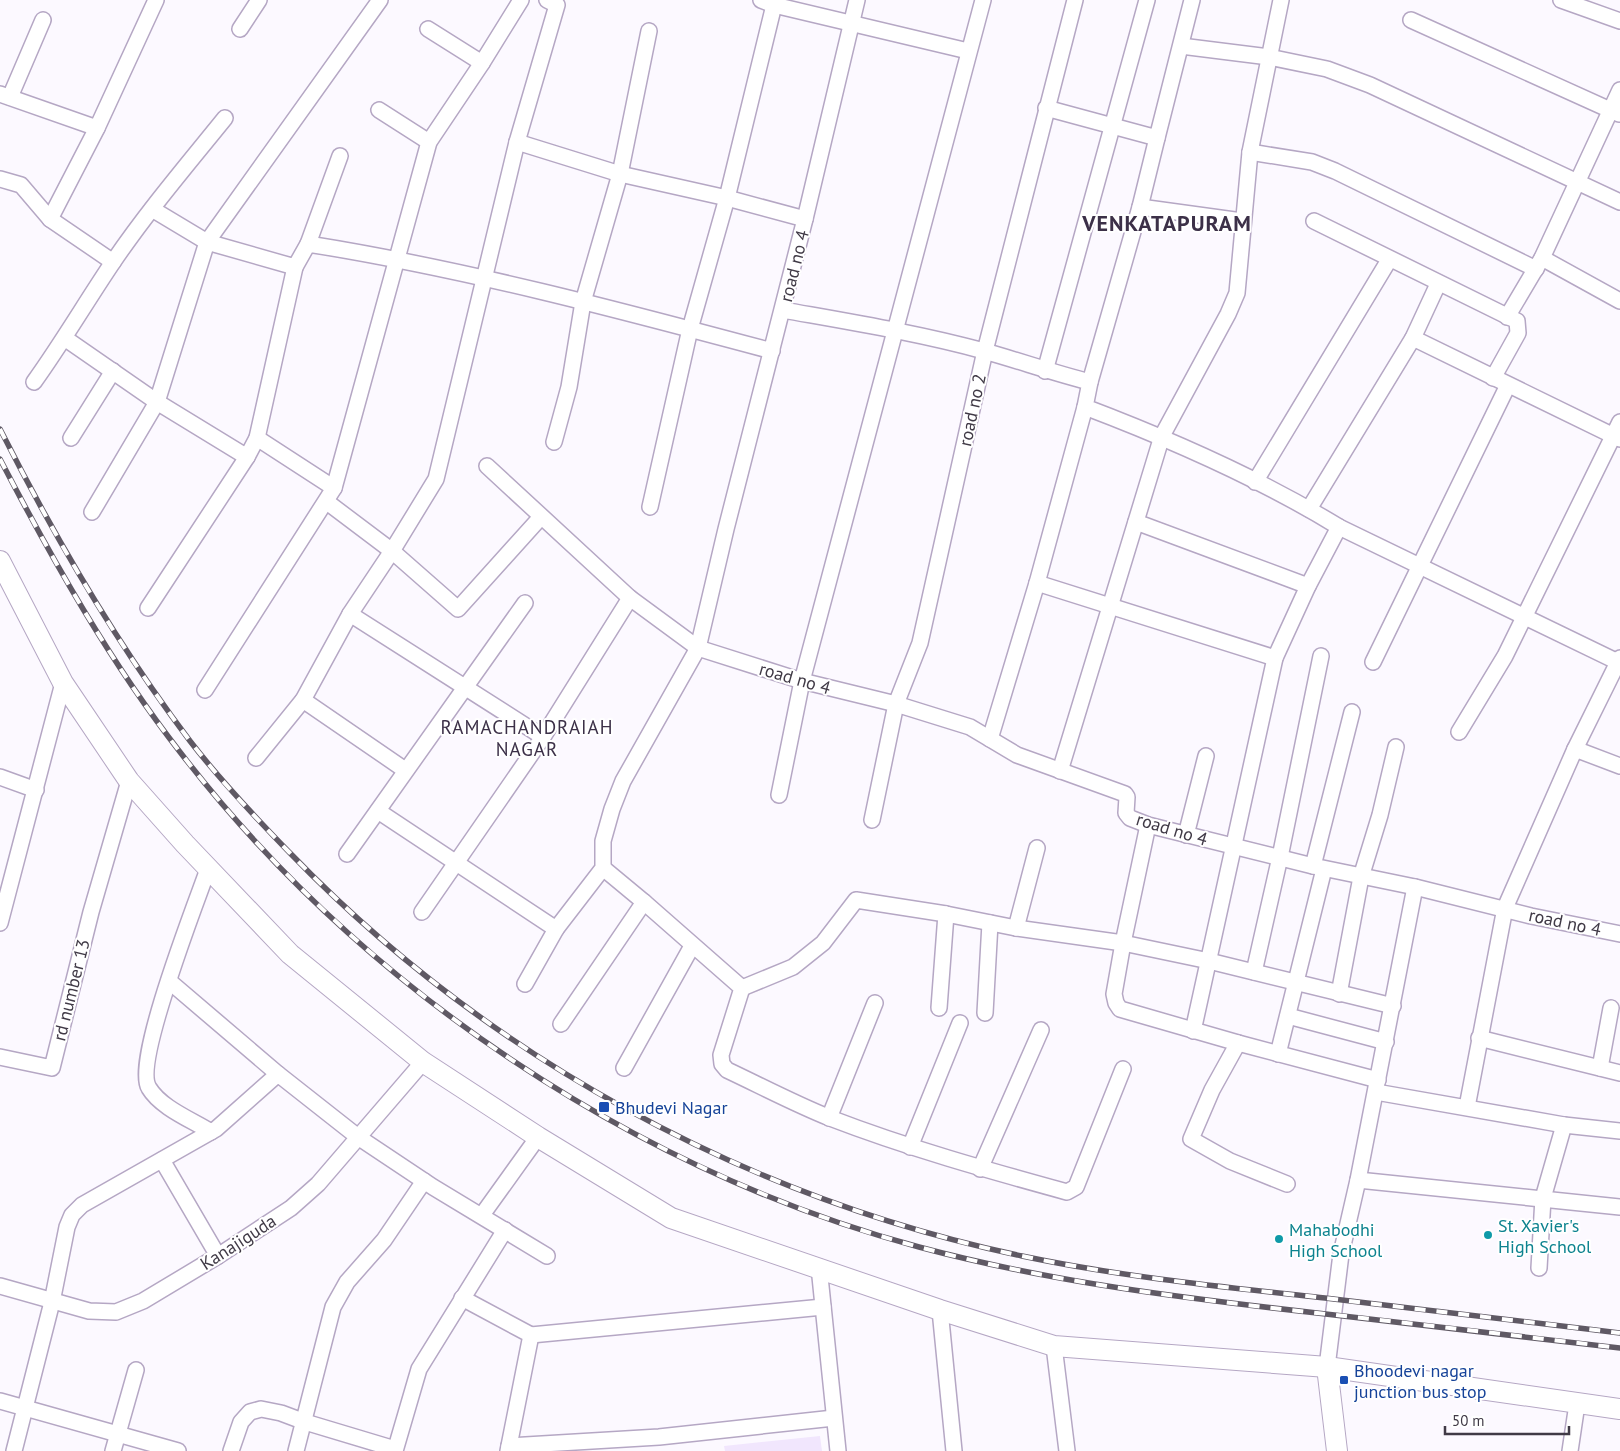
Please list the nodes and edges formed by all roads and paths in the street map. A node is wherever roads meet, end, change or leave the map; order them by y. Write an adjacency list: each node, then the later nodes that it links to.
1 (156, 0): 32 (street)
2 (259, 0): 18 (street)
3 (380, 0): 49 (street)
4 (520, 0): 24 (street)
5 (547, 0): 35 (street)
6 (857, 0): 17 (street, road no 4)
7 (983, 0): 22 (street)
8 (1075, 0): 27 (street, road no 2)
9 (1147, 0): 31 (street)
10 (1192, 0): 21 (street)
11 (1281, 0): 23 (street)
12 (1561, 0): 16 (street)
13 (768, 3): 17 (street); 41 (street)
14 (43, 20): 26 (street)
15 (1411, 20): 29 (street)
16 (1620, 21)
17 (850, 23): 22 (street); 46 (street, road no 4)
18 (240, 29)
19 (428, 29): 24 (street)
20 (649, 31): 38 (street)
21 (1181, 46): 23 (street); 33 (street)
22 (968, 51): 63 (street)
23 (1269, 58): 36 (street); 40 (street)
24 (482, 64): 34 (street)
25 (1620, 90): 29 (street)
26 (5, 95): 32 (street)
27 (1046, 108): 31 (street); 67 (street, road no 2)
28 (379, 110): 34 (street)
29 (1615, 113): 40 (street)
30 (225, 118): 44 (street)
31 (1112, 126): 33 (street); 69 (street)
32 (97, 128): 45 (street)
33 (1157, 138): 43 (street)
34 (429, 142): 51 (street)
35 (517, 142): 38 (street); 56 (street)
36 (1250, 152): 47 (street); 54 (street)
37 (340, 156): 50 (street)
38 (620, 174): 41 (street); 59 (street)
39 (0, 179): 45 (street)
40 (1578, 183): 42 (street); 54 (street)
41 (727, 198): 46 (street); 62 (street)
42 (1620, 202)
43 (1140, 207): 47 (street); 72 (street)
44 (152, 209): 49 (street); 53 (street)
45 (50, 219): 53 (street)
46 (806, 219): 60 (street, road no 4)
47 (1242, 221): 77 (street)
48 (1314, 221): 52 (street)
49 (207, 242): 55 (street); 74 (street)
50 (308, 244): 51 (street); 55 (street)
51 (397, 258): 56 (street); 84 (street)
52 (1389, 260): 57 (street); 83 (street)
53 (113, 262): 65 (street)
54 (1539, 263): 58 (street); 61 (street)
55 (294, 267): 79 (street)
56 (486, 278): 59 (street); 91 (street)
57 (1438, 284): 61 (street); 64 (street)
58 (1620, 301)
59 (583, 302): 62 (street); 80 (street)
60 (783, 310): 63 (street); 66 (street, road no 4)
61 (1507, 316): 70 (street)
62 (690, 330): 66 (street); 85 (street)
63 (896, 330): 67 (street); 107 (street)
64 (1413, 338): 70 (street); 86 (street)
65 (66, 339): 68 (street); 71 (street)
66 (772, 351): 102 (street, road no 4)
67 (985, 351): 69 (street); 112 (street, road no 2)
68 (113, 371): 74 (street); 78 (street)
69 (1045, 371): 72 (street)
70 (1494, 378): 73 (street)
71 (34, 382)
72 (1090, 382): 75 (street)
73 (1508, 385): 76 (street); 93 (street)
74 (157, 402): 81 (street); 87 (street)
75 (1085, 407): 77 (street); 94 (street)
76 (1618, 432): 101 (street)
77 (1162, 436): 83 (street); 89 (street)
78 (71, 438)
79 (257, 438): 81 (street); 84 (street)
80 (554, 442)
81 (247, 458): 99 (street)
82 (487, 466): 88 (street, road no 4)
83 (1255, 482): 86 (street)
84 (330, 495): 91 (street); 110 (street)
85 (650, 507)
86 (1309, 509): 90 (street)
87 (92, 512)
88 (540, 518): 91 (street); 96 (street, road no 4)
89 (1136, 522): 95 (street); 98 (street)
90 (1338, 527): 93 (street); 95 (street)
91 (392, 551): 100 (street)
92 (0, 561): 108 (street)
93 (1419, 566): 101 (street); 106 (street)
94 (1037, 583): 98 (street); 116 (street)
95 (1308, 586): 104 (street)
96 (630, 598): 102 (street, road no 4); 115 (street)
97 (525, 603): 109 (street)
98 (1110, 605): 104 (street); 123 (street)
99 (148, 608)
100 (350, 614): 109 (street); 111 (street)
101 (1525, 616): 105 (street); 114 (street)
102 (698, 648): 107 (street, road no 4); 137 (street, road no 4)
103 (1321, 656): 135 (street)
104 (1275, 658): 133 (street)
105 (1619, 660): 118 (street)
106 (1373, 662)
107 (802, 682): 112 (street, road no 4); 127 (street)
108 (63, 683): 125 (street); 126 (street)
109 (463, 688): 115 (street); 122 (street)
110 (205, 690)
111 (304, 700): 120 (street); 122 (street)
112 (896, 704): 116 (street, road no 4); 129 (street, road no 2)
113 (1352, 712): 138 (street)
114 (1459, 732)
115 (543, 737): 136 (street)
116 (990, 739): 123 (street, road no 4)
117 (1396, 747): 140 (street)
118 (1575, 749): 121 (street); 143 (street)
119 (1206, 756): 131 (street)
120 (256, 758)
121 (1620, 766)
122 (405, 770): 128 (street)
123 (1060, 771): 130 (street, road no 4)
124 (0, 778): 126 (street)
125 (129, 781): 139 (street); 174 (street, rd number 13)
126 (36, 790): 147 (street)
127 (779, 795)
128 (378, 811): 134 (street); 136 (street)
129 (872, 820)
130 (1148, 825): 131 (street, road no 4); 151 (street)
131 (1186, 835): 133 (street, road no 4)
132 (1037, 848): 148 (street)
133 (1234, 848): 135 (street, road no 4); 153 (street)
134 (347, 854)
135 (1280, 857): 138 (street, road no 4); 154 (street)
136 (457, 863): 144 (street); 149 (street)
137 (603, 868): 142 (street); 149 (street)
138 (1319, 868): 140 (street, road no 4); 157 (street)
139 (208, 869): 155 (street); 175 (street)
140 (1361, 877): 141 (street, road no 4); 159 (street)
141 (1415, 887): 143 (street, road no 4); 161 (street)
142 (644, 902): 152 (street); 167 (street)
143 (1505, 908): 150 (street, road no 4); 170 (street)
144 (422, 912)
145 (946, 914): 146 (street); 158 (street); 162 (street)
146 (990, 922): 148 (street); 164 (street)
147 (0, 923)
148 (1016, 928): 151 (street)
149 (556, 929): 156 (street)
150 (1620, 934)
151 (1122, 942): 153 (street); 169 (street)
152 (692, 946): 158 (street); 176 (street)
153 (1208, 961): 154 (street); 169 (street)
154 (1254, 972): 157 (street)
155 (169, 981): 180 (street); 186 (street)
156 (525, 984)
157 (1296, 984): 159 (street); 165 (street)
158 (742, 988): 183 (street)
159 (1339, 994): 161 (street)
160 (876, 1003): 183 (street)
161 (1393, 1006): 171 (street)
162 (939, 1008)
163 (1610, 1008): 177 (street)
164 (985, 1013)
165 (1288, 1016): 171 (street); 173 (street)
166 (960, 1023): 189 (street)
167 (560, 1024)
168 (1041, 1030): 191 (street)
169 (1193, 1031): 172 (street)
170 (1479, 1038): 177 (street); 182 (street)
171 (1386, 1042): 181 (street)
172 (1238, 1043): 173 (street); 194 (street)
173 (1278, 1054): 181 (street)
174 (0, 1057)
175 (423, 1062): 187 (street, Kanajiguda); 188 (street)
176 (624, 1068)
177 (1600, 1068): 179 (street)
178 (1123, 1069): 191 (street)
179 (1620, 1073)
180 (278, 1074): 186 (street); 187 (street)
181 (1377, 1086): 182 (street); 192 (street)
182 (1467, 1107): 184 (street)
183 (829, 1118): 189 (street)
184 (1564, 1125): 185 (street); 195 (street)
185 (1620, 1131)
186 (211, 1132): 190 (street)
187 (358, 1137): 193 (street); 199 (street, Kanajiguda)
188 (538, 1137): 197 (street); 201 (street)
189 (910, 1147): 191 (street)
190 (162, 1160): 199 (street); 205 (street)
191 (980, 1169)
192 (1358, 1180): 195 (street); 210 (street)
193 (424, 1181): 197 (street); 217 (street)
194 (1287, 1184)
195 (1544, 1198): 196 (street); 202 (street)
196 (1620, 1207)
197 (482, 1215): 198 (street)
198 (505, 1230): 200 (street); 204 (street)
199 (218, 1256): 205 (street, Kanajiguda)
200 (547, 1256)
201 (819, 1267): 206 (street); 207 (street)
202 (1539, 1268)
203 (0, 1286): 205 (street, Kanajiguda)
204 (462, 1298): 208 (street); 221 (street)
205 (52, 1302): 214 (street)
206 (823, 1307): 208 (street); 216 (street)
207 (940, 1310): 209 (street); 228 (street)
208 (530, 1335): 220 (street)
209 (1054, 1346): 210 (street); 229 (street)
210 (1327, 1367): 213 (street); 230 (street)
211 (136, 1370): 218 (street)
212 (0, 1401): 214 (street)
213 (1577, 1404): 215 (street); 231 (street)
214 (26, 1407): 218 (street); 222 (street)
215 (1620, 1409)
216 (834, 1418): 219 (street); 227 (street)
217 (304, 1422): 221 (street); 225 (street); 226 (street)
218 (118, 1434): 223 (street); 224 (street)
219 (659, 1444): 220 (street)
220 (508, 1449)
221 (395, 1450)
222 (14, 1451)
223 (113, 1451)
224 (178, 1451)
225 (231, 1451)
226 (296, 1451)
227 (838, 1451)
228 (954, 1451)
229 (1068, 1451)
230 (1337, 1451)
231 (1570, 1451)

